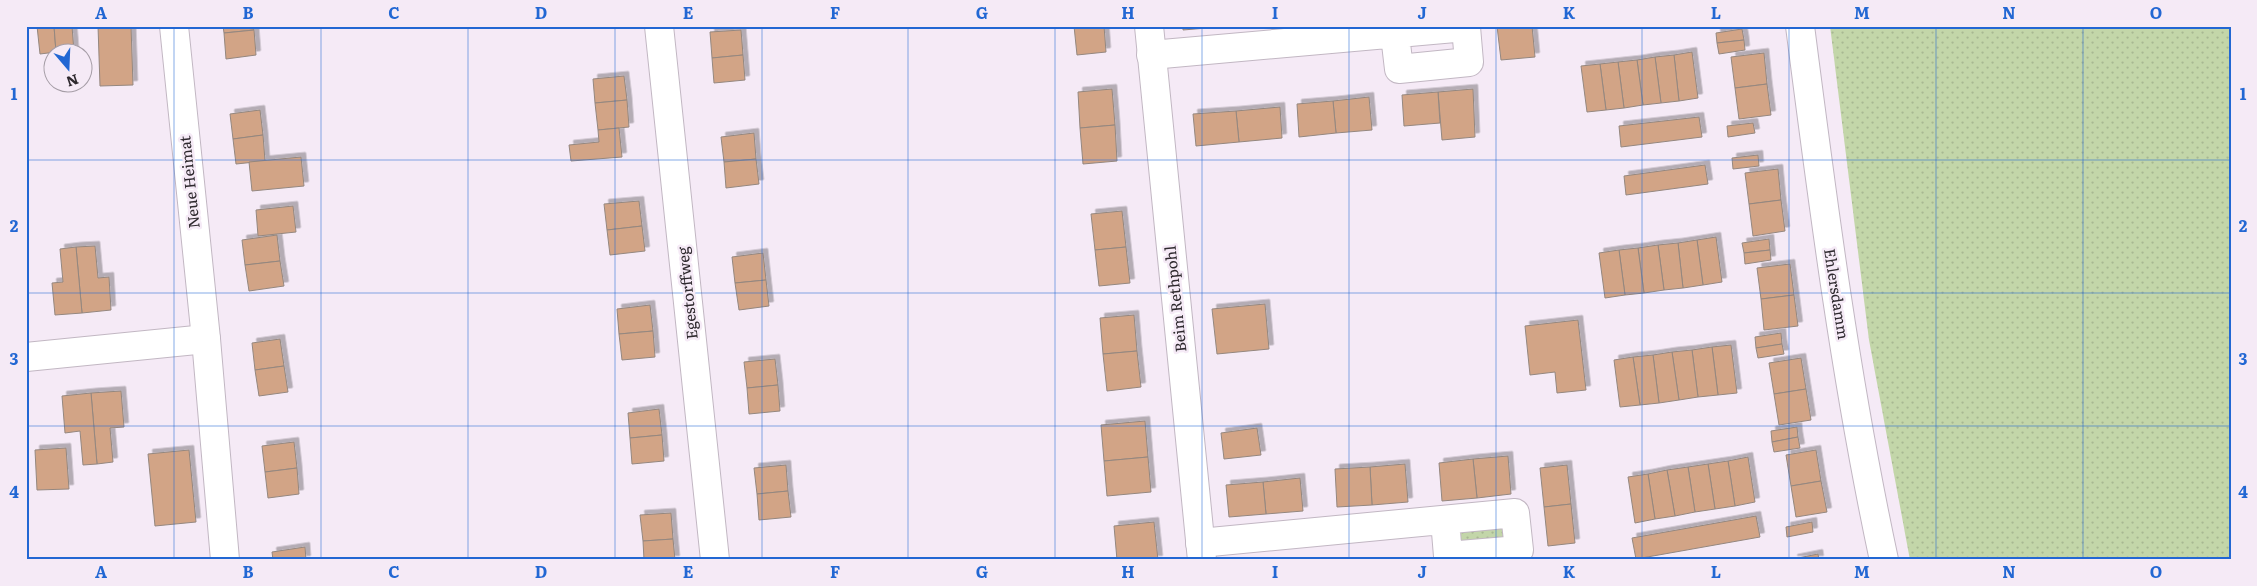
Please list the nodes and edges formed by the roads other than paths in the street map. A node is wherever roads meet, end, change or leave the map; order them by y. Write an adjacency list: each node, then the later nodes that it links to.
1 (174, 26): 7 (street, Neue Heimat)
2 (659, 26): 12 (street, Egestorffweg)
3 (1148, 26): 6 (street, Beim Rethpohl)
4 (1800, 26): 13 (street, Ehlersdamm)
5 (1395, 35): 6 (street)
6 (1151, 55): 10 (street, Beim Rethpohl)
7 (206, 339): 8 (street); 11 (street, Neue Heimat)
8 (26, 356)
9 (1445, 520): 10 (street, Beim Rethpohl)
10 (1201, 552)
11 (225, 560)
12 (715, 560)
13 (1884, 560)

